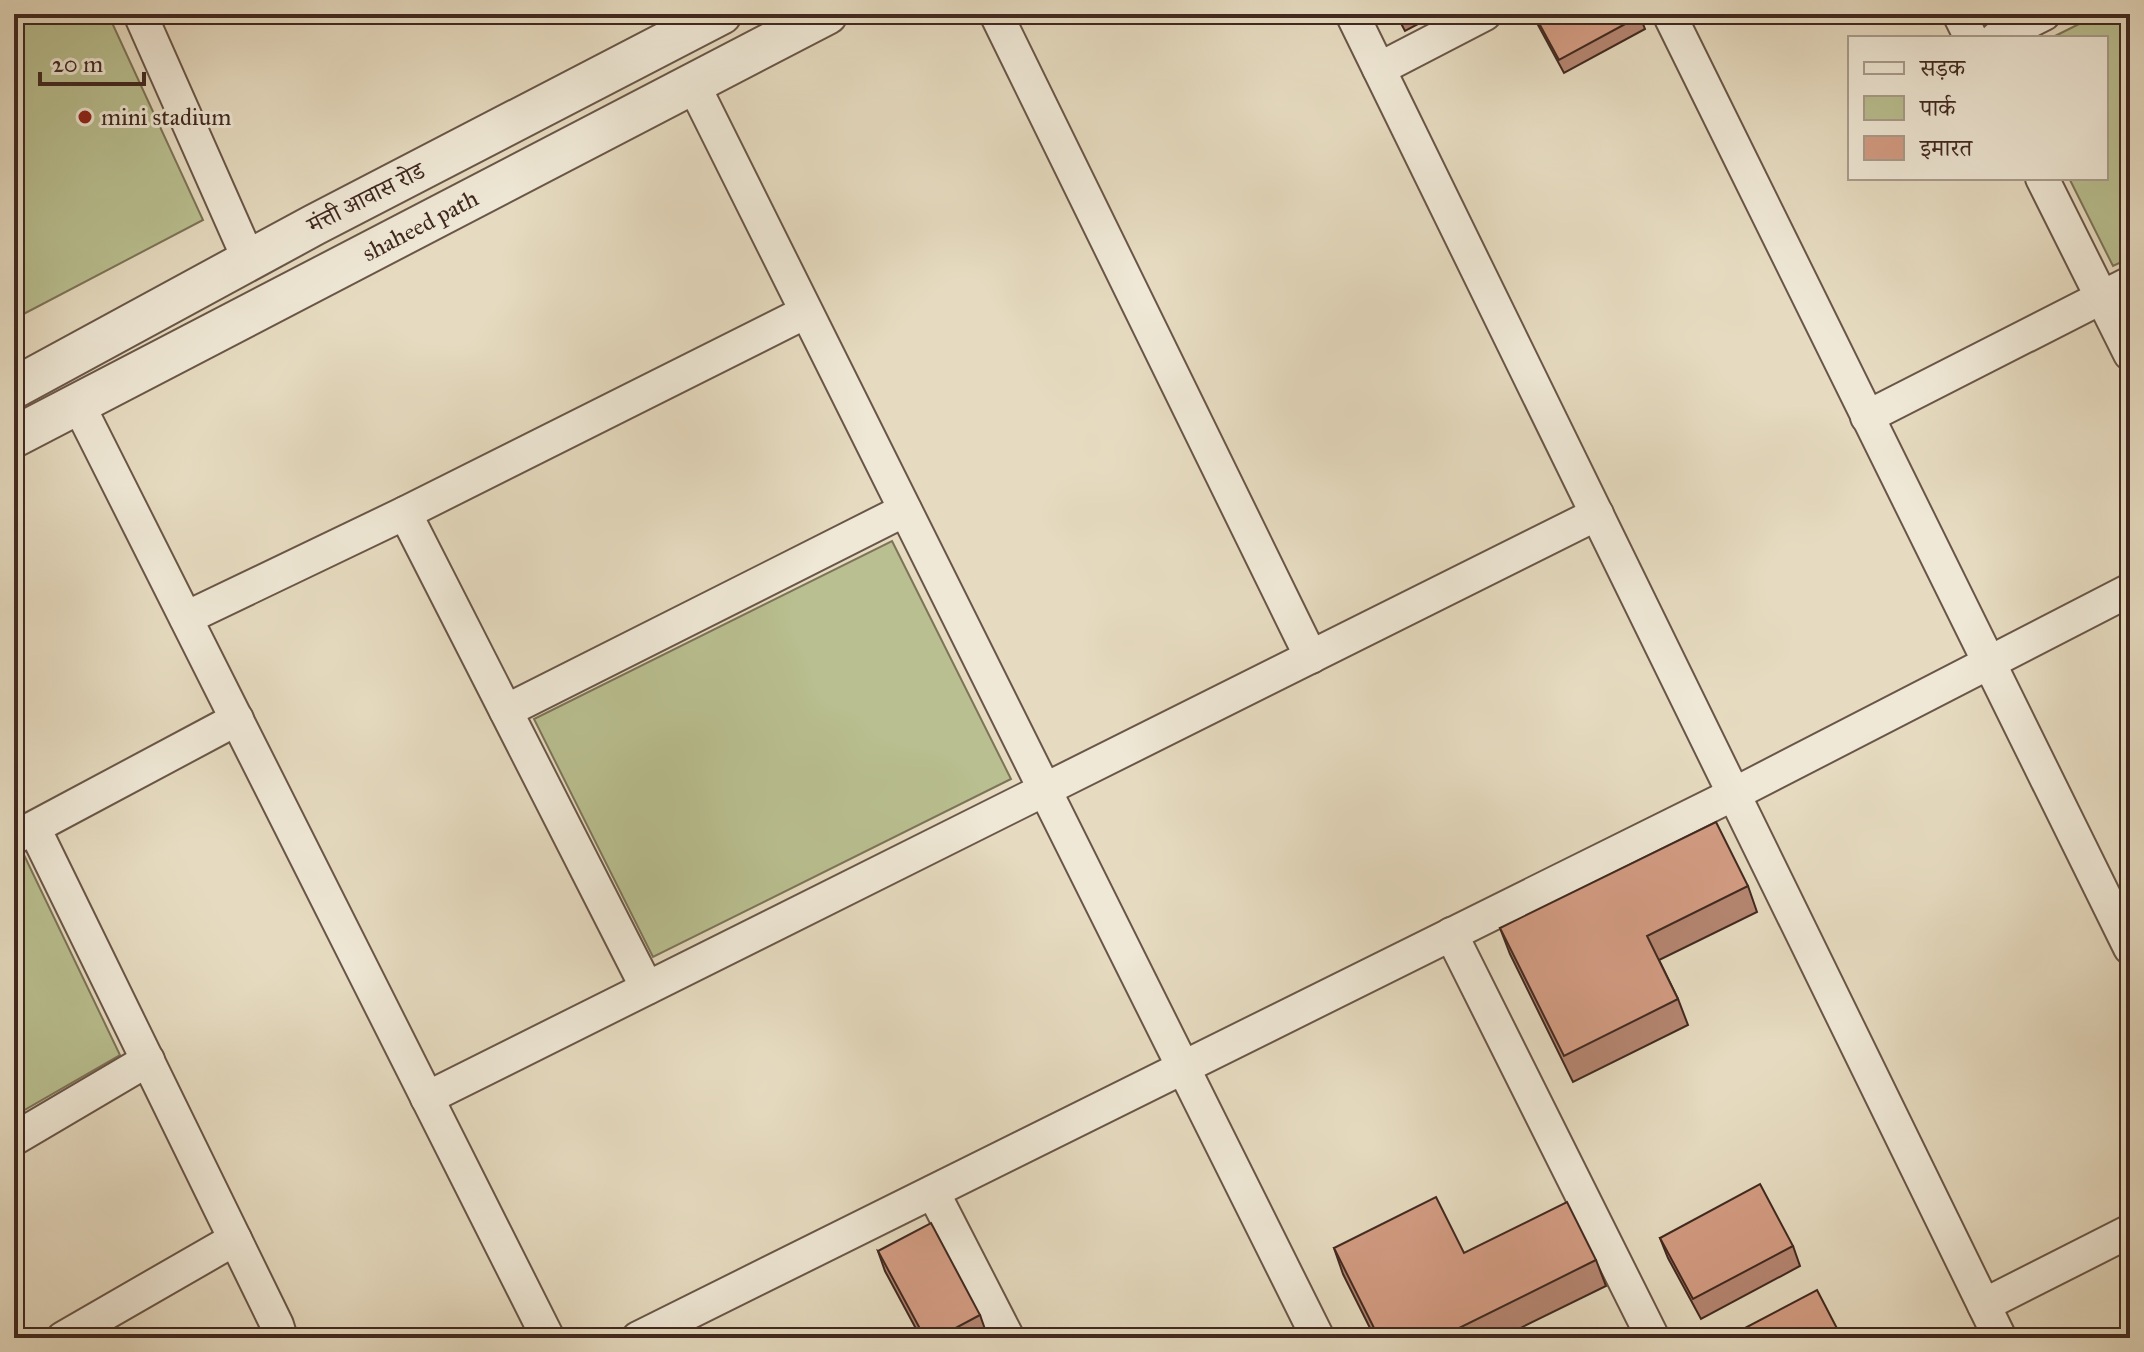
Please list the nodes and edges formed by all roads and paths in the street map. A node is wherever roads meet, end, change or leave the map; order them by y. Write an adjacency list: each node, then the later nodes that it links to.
1 (140, 14): 15 (street)
2 (721, 14): 15 (street, मंत्ती आवास रोड)
3 (827, 14): 13 (street, shaheed path)
4 (996, 14): 29 (street)
5 (1352, 14): 12 (street)
6 (1485, 14): 12 (street)
7 (1669, 14): 22 (street)
8 (1959, 14): 10 (street)
9 (2044, 14): 11 (street)
10 (1970, 36)
11 (2001, 36)
12 (1379, 69): 26 (street)
13 (693, 84): 18 (street); 21 (street, shaheed path)
14 (2043, 180): 17 (street)
15 (249, 260): 20 (street, मंत्ती आवास रोड)
16 (2130, 283): 17 (street)
17 (2102, 298): 19 (street); 22 (street)
18 (806, 312): 24 (street); 25 (street)
19 (2130, 354)
20 (14, 388)
21 (78, 404): 23 (street, shaheed path); 28 (street)
22 (1867, 417): 30 (street)
23 (14, 437)
24 (905, 510): 31 (street); 33 (street)
25 (405, 513): 28 (street); 31 (street)
26 (1597, 514): 29 (street); 34 (street)
27 (2130, 590): 30 (street)
28 (186, 618): 32 (street)
29 (1311, 657): 33 (street)
30 (1988, 663): 34 (street); 37 (street)
31 (506, 711): 38 (street)
32 (237, 719): 35 (street); 41 (street)
33 (1045, 789): 38 (street); 40 (street)
34 (1734, 794): 36 (street); 46 (street)
35 (24, 833): 39 (street)
36 (1451, 934): 40 (street); 53 (street)
37 (2130, 948)
38 (647, 988): 41 (street)
39 (148, 1060): 42 (street); 45 (street)
40 (1184, 1067): 43 (street); 52 (street)
41 (427, 1098): 49 (street)
42 (14, 1139)
43 (933, 1192): 50 (street); 51 (street)
44 (2130, 1231): 46 (street)
45 (235, 1239): 47 (street); 48 (street)
46 (1984, 1305): 54 (street)
47 (63, 1338)
48 (281, 1338)
49 (548, 1338)
50 (638, 1338)
51 (1008, 1338)
52 (1318, 1338)
53 (1653, 1338)
54 (2000, 1338)

